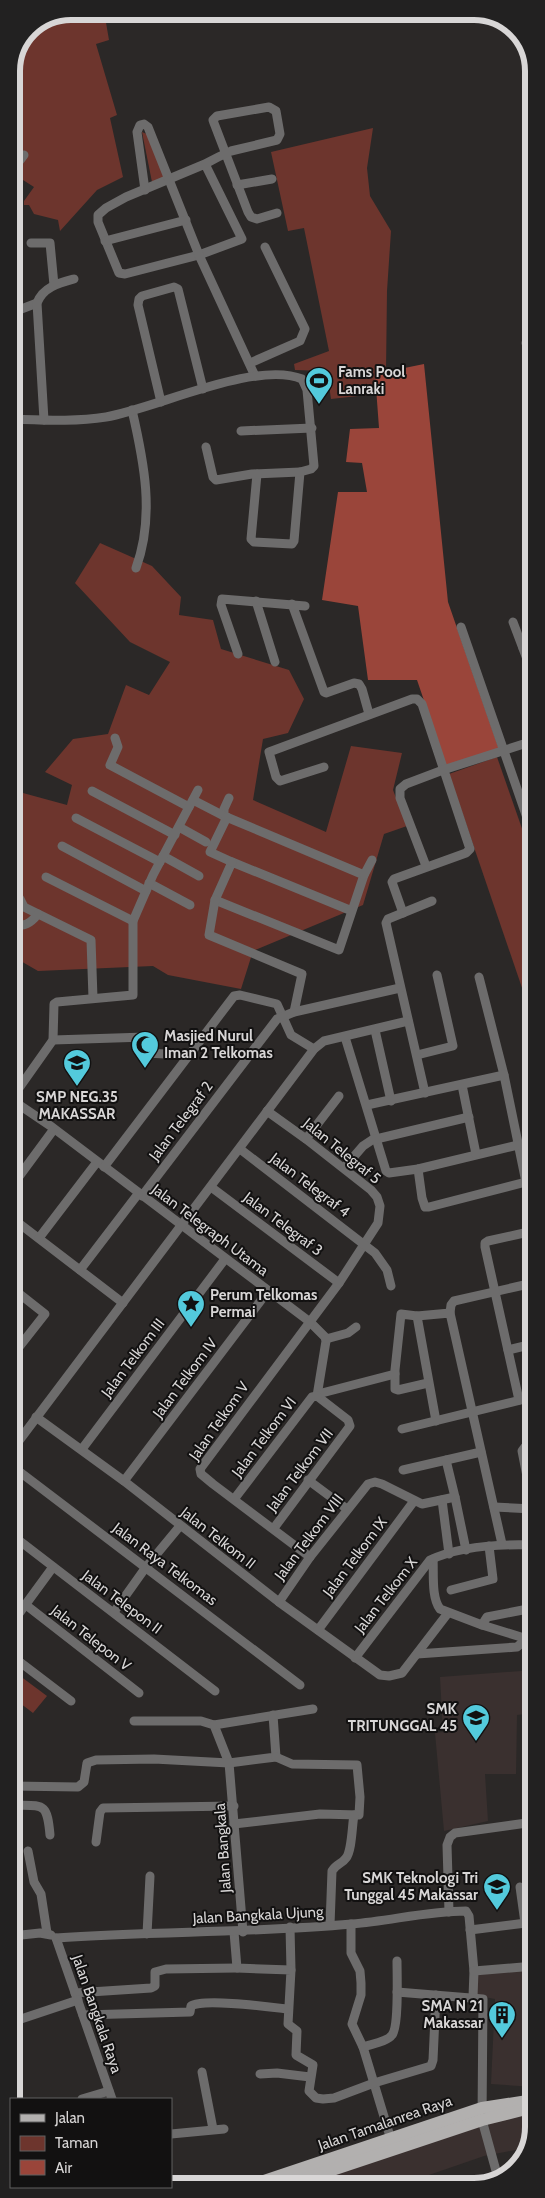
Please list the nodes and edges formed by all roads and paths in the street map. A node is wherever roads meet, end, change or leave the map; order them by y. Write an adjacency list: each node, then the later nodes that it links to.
1 (224, 154): 1 (street); 4 (street); 7 (street)
2 (24, 155): 3 (street)
3 (20, 160)
4 (205, 164): 6 (street); 14 (street)
5 (272, 179): 7 (street)
6 (170, 181): 8 (street); 8 (street); 10 (street)
7 (237, 185): 9 (street)
8 (145, 190): 11 (street)
9 (277, 213)
10 (186, 220): 11 (street); 14 (street)
11 (105, 241): 14 (street)
12 (31, 243): 16 (street)
13 (265, 247): 19 (street)
14 (199, 255): 19 (street)
15 (74, 279): 16 (street)
16 (54, 285): 17 (street)
17 (37, 303): 18 (street); 25 (street)
18 (20, 310)
19 (250, 363): 20 (street)
20 (255, 376): 21 (street); 26 (street)
21 (203, 389): 22 (street); 22 (street)
22 (161, 402): 23 (street)
23 (132, 410): 25 (street); 31 (street)
24 (20, 419): 25 (street)
25 (44, 420)
26 (312, 428): 27 (street); 29 (street)
27 (241, 431)
28 (206, 447): 30 (street)
29 (300, 472): 30 (street); 30 (street)
30 (257, 474)
31 (136, 568)
32 (256, 602): 33 (street); 39 (street); 40 (street)
33 (292, 604): 34 (street); 41 (street)
34 (305, 606)
35 (513, 622): 37 (street)
36 (461, 627): 44 (street)
37 (523, 648): 38 (street)
38 (525, 653)
39 (238, 654)
40 (275, 662)
41 (369, 714): 45 (street); 46 (street)
42 (115, 738): 50 (street)
43 (525, 743): 44 (street)
44 (503, 750): 46 (street); 51 (street)
45 (324, 767)
46 (443, 770): 60 (street); 60 (street)
47 (198, 790): 50 (street)
48 (92, 791): 54 (street)
49 (229, 798): 52 (street)
50 (191, 803): 52 (street); 54 (street)
51 (525, 812)
52 (225, 816): 59 (street); 61 (street)
53 (76, 818): 57 (street)
54 (177, 831): 55 (street); 57 (street)
55 (206, 842)
56 (62, 846): 64 (street)
57 (161, 859): 63 (street); 64 (street)
58 (372, 860): 61 (street)
59 (232, 862): 66 (street); 69 (street)
60 (426, 866): 70 (street)
61 (364, 875): 69 (street)
62 (46, 876): 72 (street)
63 (200, 876)
64 (148, 887): 68 (street); 72 (street)
65 (20, 899): 71 (street)
66 (215, 900): 69 (street); 78 (street)
67 (432, 901): 70 (street)
68 (190, 905)
69 (352, 911)
70 (403, 913): 76 (street)
71 (38, 914): 73 (street); 77 (street)
72 (133, 921): 77 (street)
73 (20, 925)
74 (437, 975): 88 (street)
75 (479, 977): 89 (street)
76 (400, 988): 78 (street); 80 (street)
77 (92, 998): 84 (street)
78 (294, 1012): 79 (street)
79 (282, 1017): 85 (street); 87 (street); 112 (street, Jalan Telegraf 2)
80 (408, 1021): 81 (street); 88 (street)
81 (375, 1030): 83 (street); 94 (street)
82 (146, 1037): 84 (street)
83 (345, 1037): 85 (street); 96 (street)
84 (53, 1040): 91 (street)
85 (314, 1050): 97 (street)
86 (145, 1053): 87 (street)
87 (188, 1055): 105 (street)
88 (417, 1055): 92 (street)
89 (504, 1075): 90 (street); 102 (street)
90 (462, 1085): 92 (street); 98 (street)
91 (20, 1087)
92 (425, 1093): 94 (street)
93 (339, 1096): 100 (street)
94 (391, 1101): 96 (street)
95 (20, 1105): 99 (street, Jalan Telegraph Utama)
96 (367, 1105): 101 (street)
97 (267, 1112): 100 (street, Jalan Telegraf 5); 103 (street)
98 (469, 1117): 101 (street); 104 (street)
99 (54, 1129): 105 (street, Jalan Telegraph Utama); 108 (street)
100 (306, 1138): 106 (street, Jalan Telegraf 5)
101 (378, 1138): 106 (street); 107 (street)
102 (518, 1145): 104 (street); 109 (street)
103 (240, 1148): 111 (street); 117 (street, Jalan Telegraf 4)
104 (476, 1154): 107 (street)
105 (101, 1164): 112 (street, Jalan Telegraph Utama); 116 (street)
106 (344, 1168): 117 (street, Jalan Telegraf 5)
107 (418, 1169): 110 (street)
108 (20, 1175)
109 (525, 1177)
110 (525, 1182)
111 (211, 1186): 114 (street); 120 (street, Jalan Telegraf 3)
112 (140, 1195): 114 (street, Jalan Telegraph Utama); 119 (street, Jalan Telegraf 2)
113 (20, 1224): 116 (street)
114 (181, 1226): 118 (street, Jalan Telegraph Utama); 126 (street)
115 (525, 1233): 124 (street)
116 (39, 1238): 119 (street)
117 (365, 1243): 120 (street, Jalan Telegraf 5); 122 (street, Jalan Telegraf 4)
118 (225, 1259): 123 (street, Jalan Telegraph Utama); 146 (street, Jalan Telkom III)
119 (80, 1270): 126 (street)
120 (339, 1283): 129 (street, Jalan Telegraf 5)
121 (525, 1285): 124 (street)
122 (391, 1286)
123 (268, 1291): 129 (street, Jalan Telegraph Utama); 153 (street, Jalan Telkom IV)
124 (495, 1292): 127 (street); 134 (street)
125 (20, 1294): 132 (street)
126 (123, 1303): 141 (street)
127 (450, 1313): 128 (street); 140 (street)
128 (416, 1316): 135 (street); 136 (street)
129 (310, 1322): 131 (street, Jalan Telegraph Utama); 155 (street, Jalan Telkom V)
130 (356, 1328): 131 (street)
131 (326, 1339): 137 (street)
132 (20, 1346)
133 (525, 1346): 134 (street)
134 (508, 1350): 139 (street)
135 (395, 1374): 136 (street); 137 (street)
136 (428, 1383): 142 (street)
137 (318, 1395): 152 (street, Jalan Telkom VII); 155 (street, Jalan Telkom VI)
138 (525, 1399): 139 (street)
139 (519, 1400): 140 (street)
140 (474, 1412): 142 (street); 147 (street)
141 (36, 1417): 144 (street); 146 (street, Jalan Telkom II)
142 (436, 1421): 143 (street)
143 (402, 1429)
144 (20, 1439)
145 (525, 1447): 149 (street)
146 (82, 1450): 153 (street, Jalan Telkom II)
147 (482, 1452): 148 (street); 158 (street)
148 (446, 1460): 150 (street); 154 (street)
149 (525, 1467)
150 (403, 1470)
151 (20, 1472): 172 (street, Jalan Raya Telkomas)
152 (308, 1480): 160 (street); 162 (street, Jalan Telkom VII)
153 (124, 1481): 161 (street, Jalan Telkom II)
154 (455, 1497): 156 (street); 167 (street)
155 (235, 1498): 162 (street, Jalan Telkom V)
156 (442, 1500): 157 (street); 168 (street)
157 (414, 1501): 160 (street, Jalan Telkom VIII); 181 (street, Jalan Telkom IX)
158 (494, 1507): 159 (street); 164 (street)
159 (525, 1508)
160 (347, 1509): 169 (street, Jalan Telkom VIII)
161 (180, 1526): 172 (street); 174 (street, Jalan Telkom II)
162 (274, 1528): 169 (street, Jalan Telkom V)
163 (20, 1543): 171 (street, Jalan Telepon II)
164 (502, 1544): 165 (street, Jalan Telkom X); 166 (street, Jalan Telkom X)
165 (525, 1545)
166 (489, 1546): 167 (street, Jalan Telkom X); 173 (street)
167 (466, 1550): 168 (street, Jalan Telkom X)
168 (449, 1554): 170 (street, Jalan Telkom X)
169 (310, 1557): 174 (street, Jalan Telkom VIII)
170 (433, 1559): 179 (street); 184 (street, Jalan Telkom X)
171 (53, 1567): 175 (street); 177 (street, Jalan Telepon II)
172 (146, 1567): 177 (street); 186 (street, Jalan Raya Telkomas)
173 (451, 1590)
174 (278, 1602): 181 (street, Jalan Telkom II)
175 (26, 1605): 178 (street); 188 (street, Jalan Telepon V)
176 (525, 1610): 180 (street)
177 (114, 1612): 187 (street, Jalan Telepon II)
178 (20, 1613)
179 (448, 1613): 180 (street); 183 (street)
180 (482, 1625): 182 (street)
181 (318, 1630): 184 (street, Jalan Telkom II)
182 (523, 1642): 183 (street)
183 (417, 1654): 184 (street, Jalan Telkom II)
184 (355, 1658)
185 (20, 1662): 189 (street)
186 (300, 1686)
187 (216, 1691)
188 (139, 1693)
189 (71, 1701)
190 (313, 1709): 191 (street)
191 (273, 1715): 193 (street); 194 (street)
192 (134, 1721): 193 (street)
193 (214, 1725): 195 (street, Jalan Bangkala)
194 (276, 1757): 195 (street); 199 (street)
195 (229, 1763): 196 (street); 198 (street, Jalan Bangkala)
196 (20, 1786)
197 (20, 1805): 202 (street)
198 (234, 1806): 201 (street, Jalan Bangkala); 203 (street)
199 (354, 1815): 201 (street); 211 (street)
200 (525, 1823): 208 (street)
201 (234, 1824): 214 (street, Jalan Bangkala)
202 (50, 1835)
203 (96, 1842)
204 (28, 1850): 215 (street)
205 (150, 1876): 216 (street)
206 (520, 1887): 207 (street)
207 (525, 1905)
208 (449, 1912): 209 (street, Jalan Bangkala Ujung); 213 (street, Jalan Bangkala Ujung)
209 (351, 1924): 211 (street, Jalan Bangkala Ujung); 231 (street)
210 (525, 1924): 213 (street)
211 (330, 1925): 212 (street, Jalan Bangkala Ujung)
212 (290, 1927): 214 (street, Jalan Bangkala Ujung); 222 (street)
213 (470, 1930): 223 (street)
214 (238, 1932): 216 (street, Jalan Bangkala Ujung); 221 (street, Jalan Bangkala)
215 (47, 1933): 217 (street); 218 (street)
216 (147, 1934): 218 (street, Jalan Bangkala Ujung)
217 (20, 1935)
218 (56, 1938): 226 (street, Jalan Bangkala Raya)
219 (397, 1961): 224 (street)
220 (525, 1967): 223 (street)
221 (237, 1968): 222 (street); 226 (street)
222 (291, 1970): 228 (street)
223 (474, 1971): 227 (street)
224 (398, 1992): 225 (street); 231 (street)
225 (436, 1995): 227 (street); 235 (street)
226 (77, 1996): 229 (street, Jalan Bangkala Raya); 230 (street)
227 (473, 1997): 240 (street)
228 (287, 2009): 229 (street); 234 (street)
229 (83, 2015): 236 (street, Jalan Bangkala Raya)
230 (20, 2019)
231 (363, 2047): 235 (street)
232 (202, 2072): 241 (street)
233 (260, 2074): 234 (street)
234 (310, 2077): 235 (street)
235 (374, 2083): 244 (street)
236 (110, 2095): 237 (street)
237 (89, 2098)
238 (525, 2102): 240 (main road, Jalan Tamalanrea Raya)
239 (525, 2109): 240 (main road, Jalan Tamalanrea Raya)
240 (482, 2114): 244 (main road, Jalan Tamalanrea Raya); 245 (street)
241 (213, 2129): 242 (street); 243 (street)
242 (224, 2129)
243 (172, 2134)
244 (392, 2144): 246 (main road, Jalan Tamalanrea Raya)
245 (497, 2173)
246 (320, 2174): 247 (main road, Jalan Tamalanrea Raya); 248 (main road, Jalan Tamalanrea Raya)
247 (296, 2178)
248 (308, 2178)

